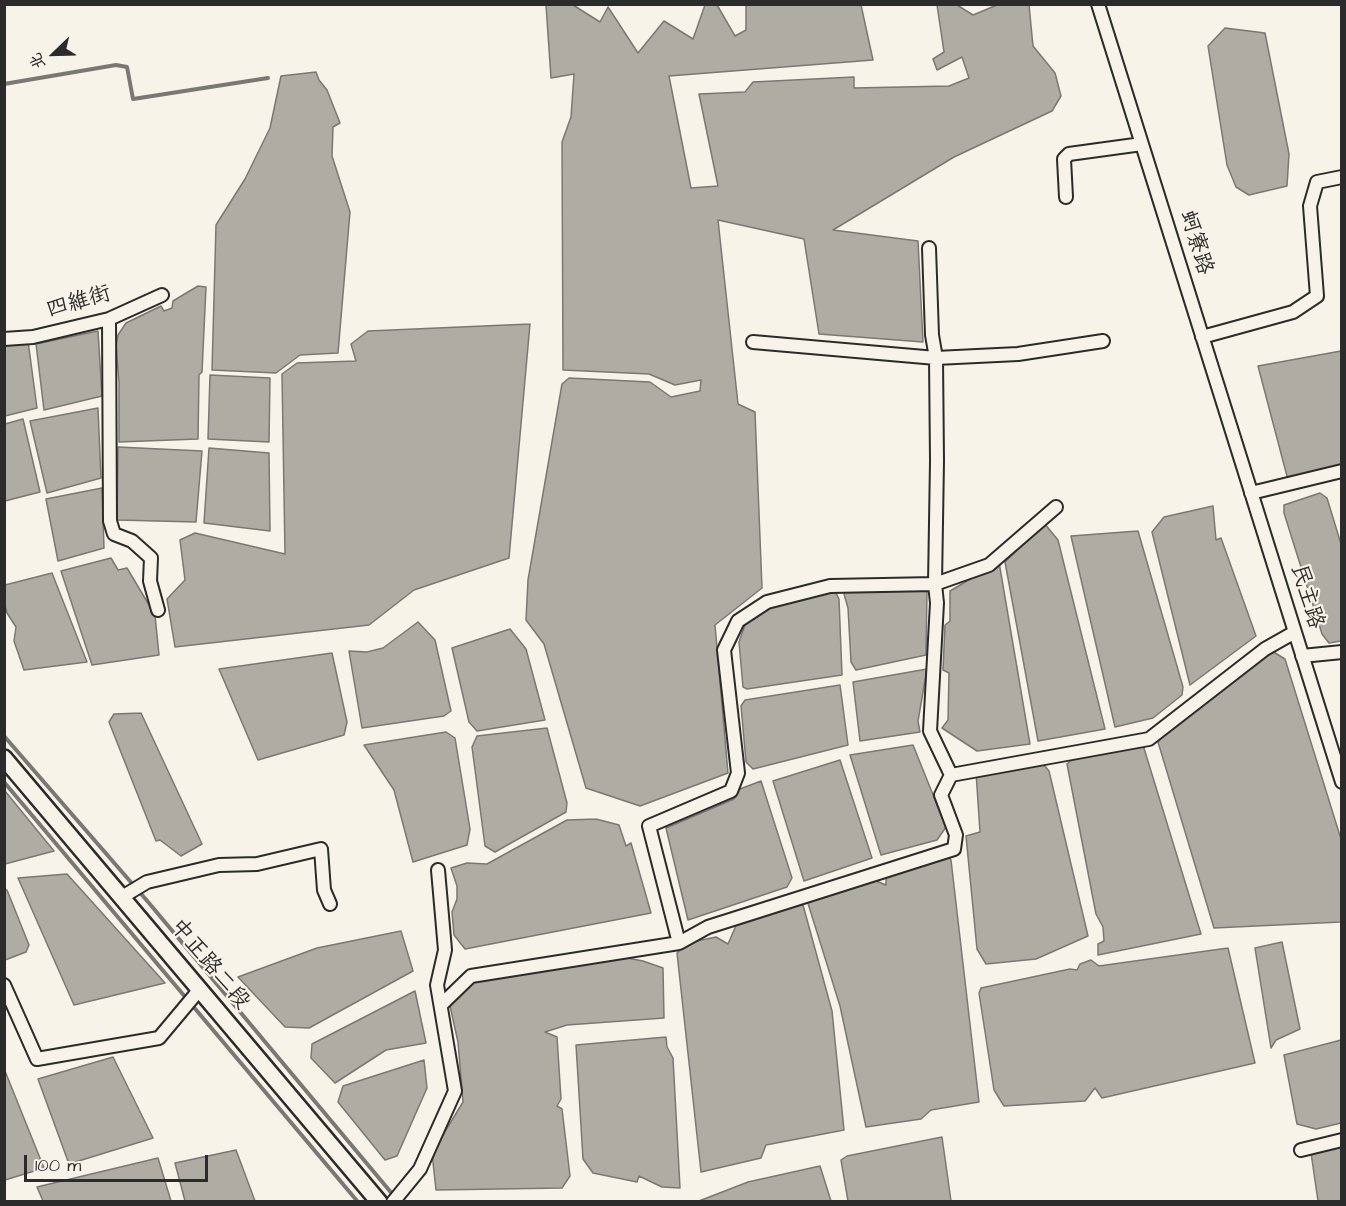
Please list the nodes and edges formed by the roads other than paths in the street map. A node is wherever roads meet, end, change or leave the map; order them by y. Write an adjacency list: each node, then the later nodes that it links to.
1 (1098, 4): 2 (street, 蚵寮路)
2 (1142, 144): 4 (street); 8 (street, 蚵寮路)
3 (1341, 177): 8 (street)
4 (1066, 197)
5 (929, 248): 12 (street)
6 (162, 295): 7 (street, 四維街)
7 (109, 319): 9 (street, 四維街); 17 (street)
8 (1202, 338): 14 (street, 蚵寮路)
9 (4, 339)
10 (1103, 341): 12 (street)
11 (753, 342): 12 (street)
12 (936, 358): 16 (street)
13 (1341, 471): 14 (street)
14 (1251, 494): 18 (street, 民主路)
15 (1056, 507): 16 (street)
16 (935, 584): 22 (street); 27 (street)
17 (158, 610)
18 (1295, 632): 20 (street, 民主路); 22 (street)
19 (1341, 652): 20 (street)
20 (1302, 656): 23 (street, 民主路)
21 (4, 758): 25 (main road, 中正路二段)
22 (951, 775): 27 (street)
23 (1341, 782)
24 (438, 870): 30 (street)
25 (122, 897): 26 (street); 29 (main road, 中正路二段)
26 (330, 904)
27 (679, 943): 30 (street)
28 (4, 985): 29 (street)
29 (200, 989): 33 (main road, 中正路二段)
30 (441, 1005): 34 (street)
31 (1341, 1140): 32 (street)
32 (1301, 1150)
33 (379, 1202)
34 (393, 1202)

